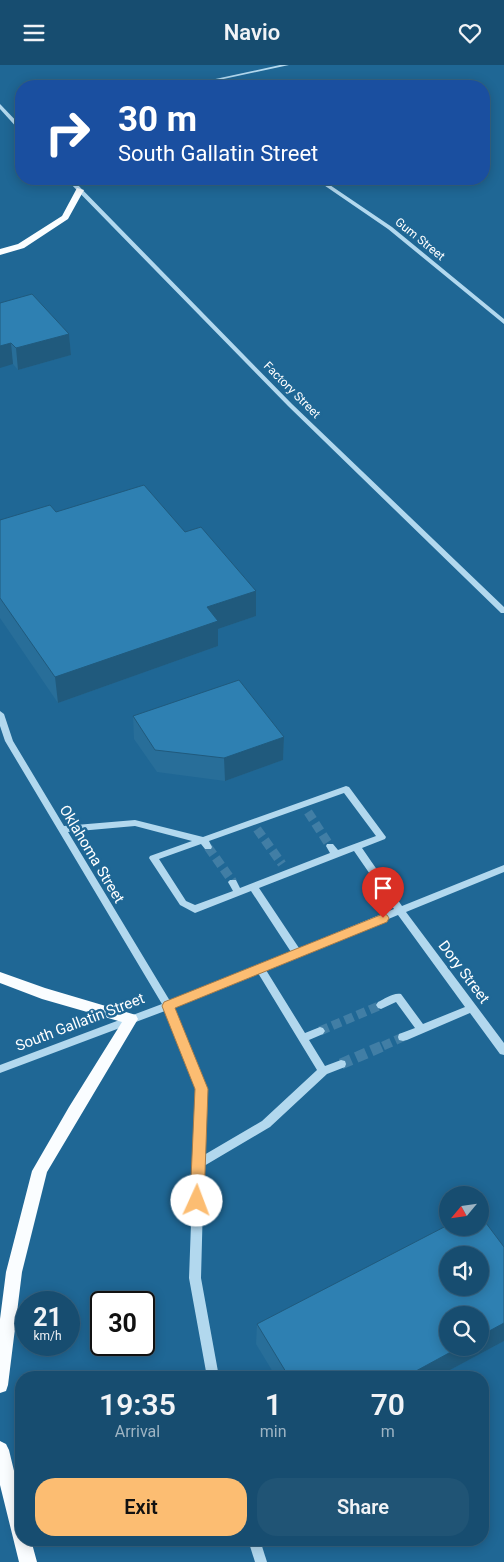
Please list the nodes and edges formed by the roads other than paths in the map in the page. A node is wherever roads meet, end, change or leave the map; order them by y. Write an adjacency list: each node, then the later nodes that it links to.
1 (287, 65): 2 (street)
2 (220, 80)
3 (0, 106): 4 (street)
4 (15, 119)
5 (75, 185): 7 (street, Factory Street)
6 (327, 185): 9 (street, Gum Street)
7 (80, 190): 8 (main road); 10 (street, Factory Street)
8 (0, 252)
9 (504, 322)
10 (504, 611)
11 (0, 714): 12 (street, Oklahoma Street)
12 (61, 829): 13 (street); 26 (street, Oklahoma Street)
13 (205, 844): 15 (street); 20 (street)
14 (330, 846): 16 (street)
15 (356, 847): 16 (street); 21 (street, Dory Street)
16 (336, 855): 19 (street)
17 (504, 868): 21 (street, South Gallatin Street)
18 (232, 882): 20 (street)
19 (254, 886): 20 (street); 22 (street)
20 (238, 892)
21 (400, 911): 22 (street, South Gallatin Street); 27 (street, Dory Street)
22 (297, 953): 23 (street, South Gallatin Street)
23 (260, 968): 26 (street, South Gallatin Street); 32 (street)
24 (0, 977): 28 (main road)
25 (381, 1005): 29 (street)
26 (168, 1006): 28 (street, South Gallatin Street); 37 (street, Oklahoma Street)
27 (472, 1008): 29 (street); 33 (street, Dory Street)
28 (131, 1019): 35 (street, South Gallatin Street); 39 (main road)
29 (421, 1029): 31 (street)
30 (320, 1031): 32 (street)
31 (403, 1037)
32 (303, 1038): 36 (street)
33 (504, 1051)
34 (341, 1064): 36 (street)
35 (0, 1069)
36 (323, 1071): 37 (street)
37 (199, 1163): 38 (street, Oklahoma Street)
38 (212, 1371)
39 (0, 1385)
40 (0, 1450): 41 (main road)
41 (15, 1511)
42 (24, 1546): 44 (main road)
43 (256, 1546): 45 (street)
44 (28, 1562)
45 (261, 1562)

